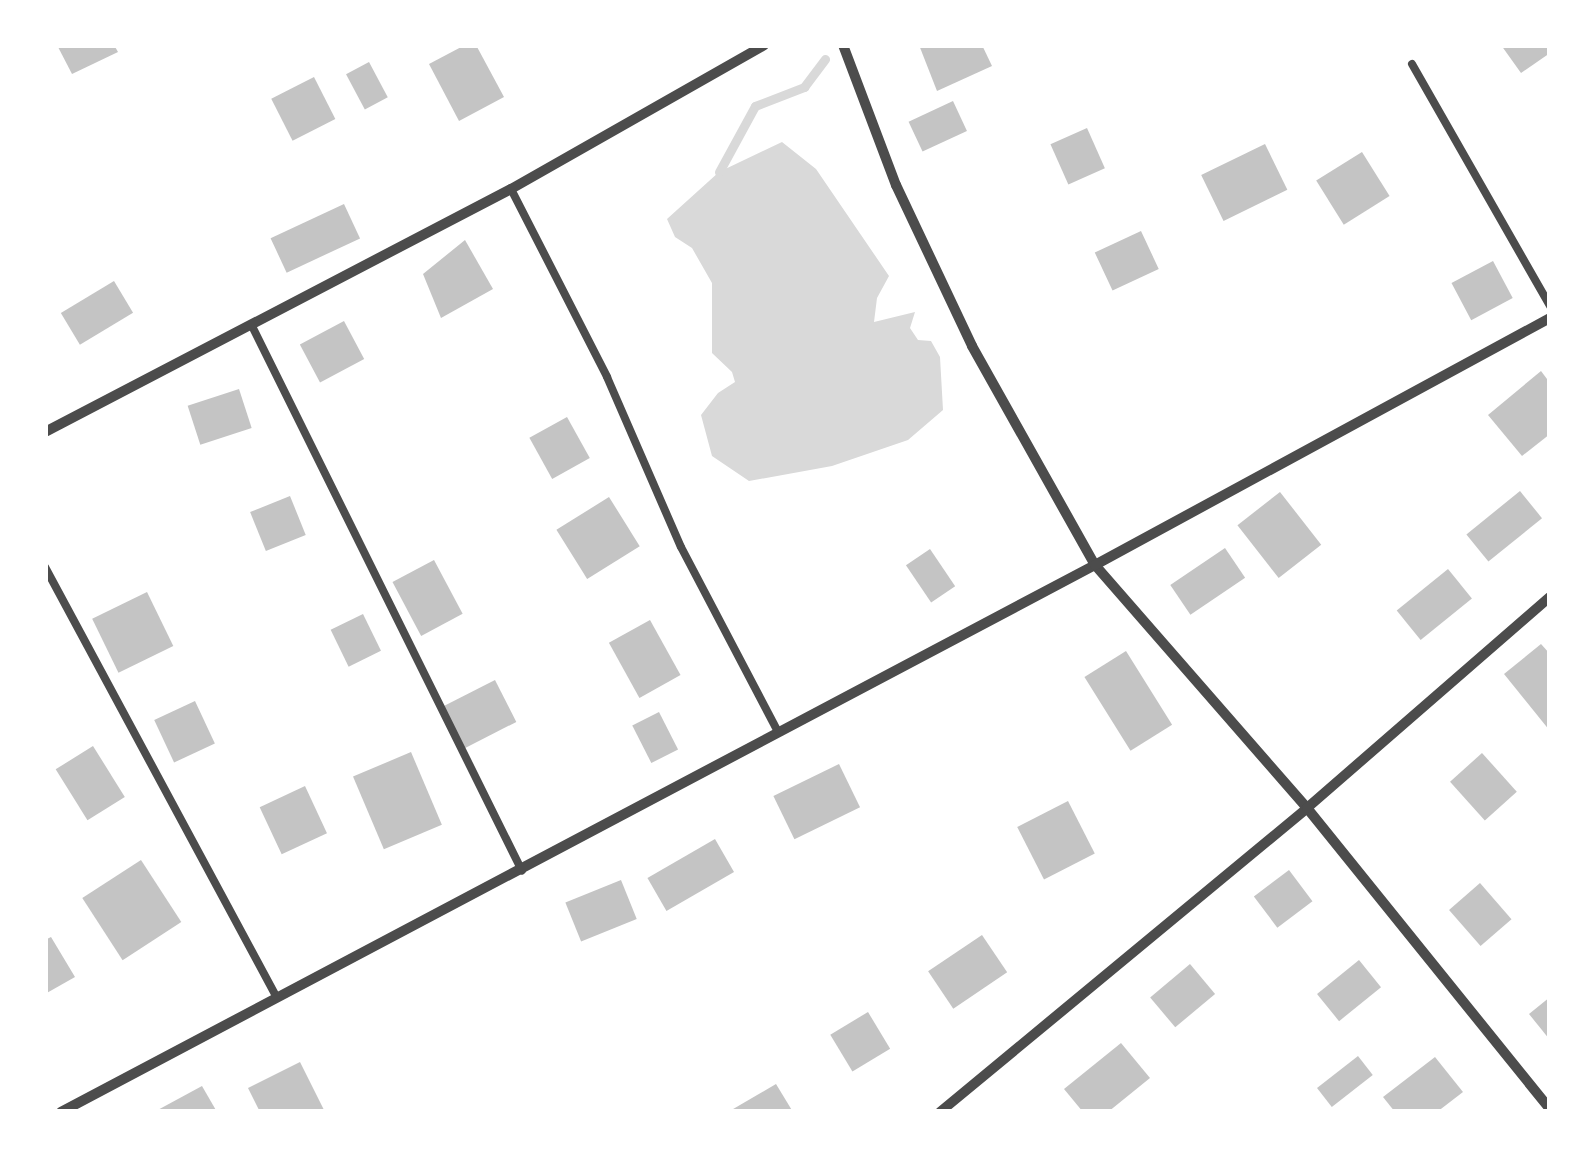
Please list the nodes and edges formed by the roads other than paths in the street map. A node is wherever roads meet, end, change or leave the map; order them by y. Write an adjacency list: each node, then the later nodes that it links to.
1 (764, 45): 4 (street)
2 (843, 45): 9 (street)
3 (1412, 64): 5 (lane)
4 (511, 189): 7 (street); 12 (lane)
5 (1550, 306)
6 (1550, 318): 9 (street)
7 (251, 324): 8 (street); 14 (lane)
8 (45, 432)
9 (1095, 566): 12 (street); 13 (street)
10 (45, 567): 15 (lane)
11 (1550, 597): 13 (street)
12 (778, 732): 14 (street)
13 (1306, 808): 16 (street); 18 (street)
14 (522, 871): 15 (street)
15 (277, 997): 17 (street)
16 (1550, 1109)
17 (61, 1112)
18 (940, 1112)

